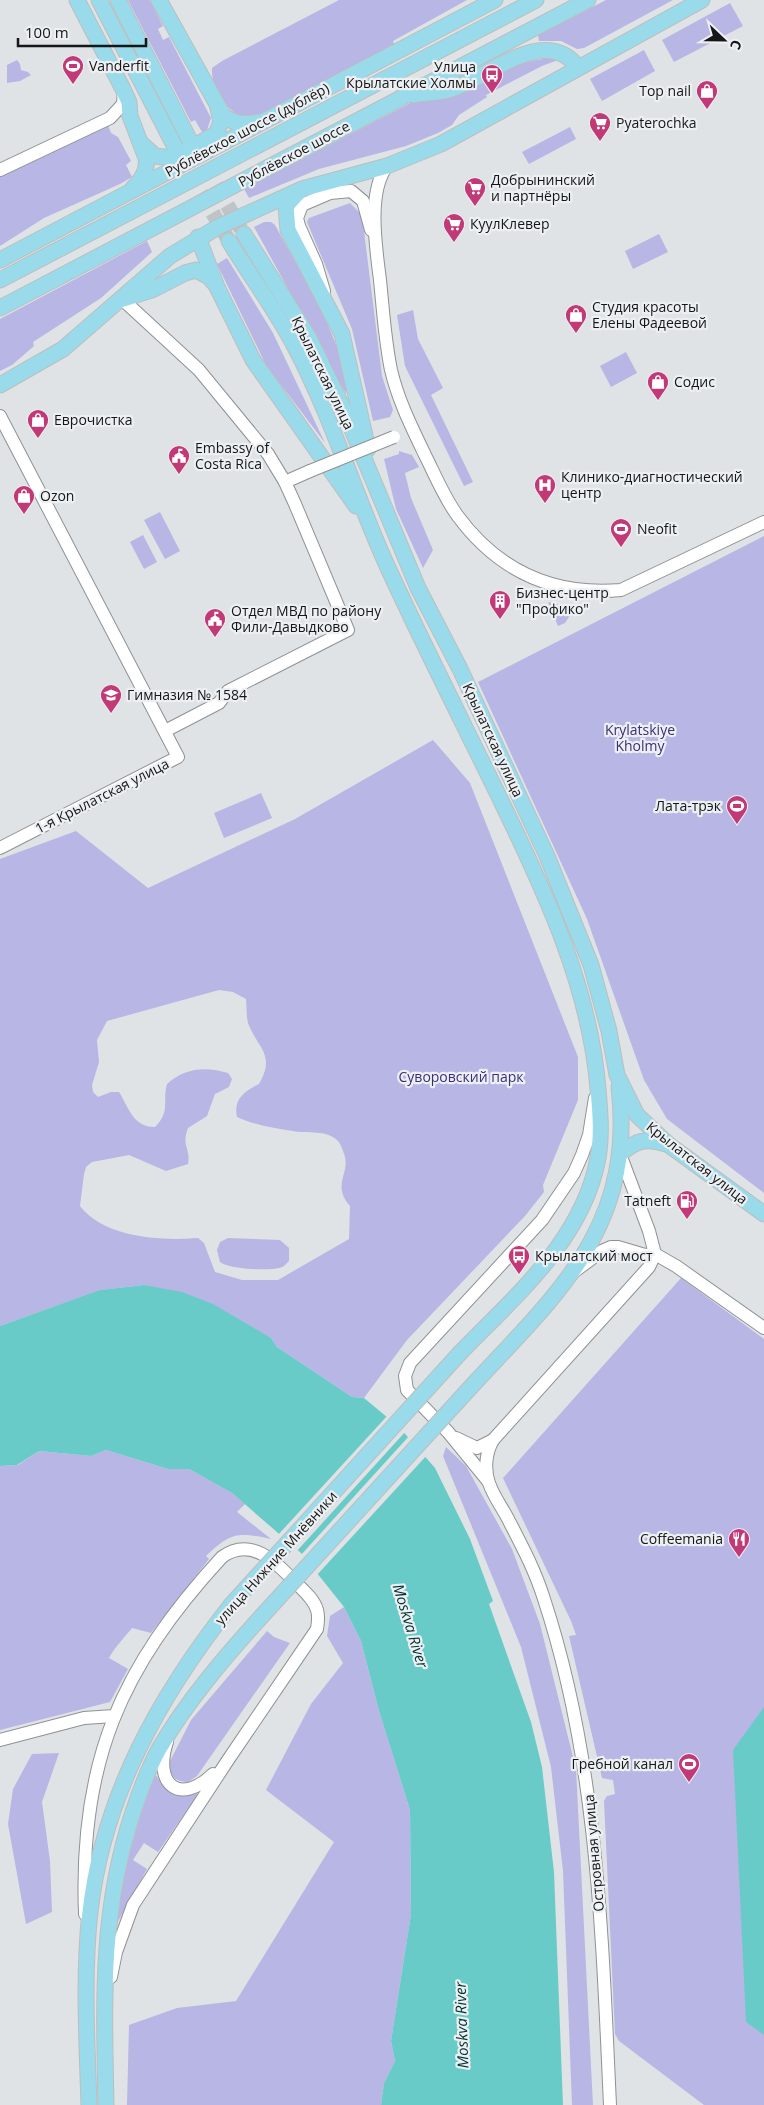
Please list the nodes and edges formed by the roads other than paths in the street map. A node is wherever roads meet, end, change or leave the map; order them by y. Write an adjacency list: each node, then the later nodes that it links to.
1 (77, 0): 10 (main road)
2 (99, 0): 17 (main road)
3 (118, 0): 16 (main road)
4 (159, 0): 12 (main road)
5 (495, 0): 14 (main road, Рублёвское шоссе (дублёр))
6 (536, 0): 27 (main road, Рублёвское шоссе)
7 (588, 0): 11 (main road, Рублёвское шоссе)
8 (702, 0): 9 (main road)
9 (578, 67): 11 (main road); 18 (main road)
10 (124, 88): 13 (street); 15 (main road)
11 (400, 98): 30 (main road, Рублёвское шоссе)
12 (218, 108): 14 (main road); 15 (main road)
13 (110, 118): 15 (street); 19 (street)
14 (267, 120): 21 (main road, Рублёвское шоссе (дублёр))
15 (139, 138): 21 (main road)
16 (189, 139)
17 (175, 147)
18 (387, 166): 20 (main road); 25 (street)
19 (0, 170)
20 (302, 189): 23 (main road); 31 (main road)
21 (130, 190): 26 (main road, Рублёвское шоссе (дублёр))
22 (244, 234): 36 (main road, Крылатская улица)
23 (198, 237): 28 (main road); 29 (main road)
24 (228, 241): 38 (main road, Крылатская улица)
25 (378, 258): 31 (street); 34 (street)
26 (0, 260)
27 (0, 280)
28 (217, 287): 29 (main road); 38 (main road)
29 (122, 299): 32 (main road); 35 (street)
30 (0, 308)
31 (329, 308): 36 (main road)
32 (0, 385)
33 (0, 416): 39 (street)
34 (412, 429): 35 (street, bridge); 37 (street)
35 (285, 482): 39 (street)
36 (380, 500): 41 (main road, Крылатская улица)
37 (764, 522)
38 (384, 559): 42 (main road, Крылатская улица)
39 (165, 731): 40 (street, 1-я Крылатская улица)
40 (0, 848)
41 (617, 1075): 43 (main road, Крылатская улица); 44 (main road)
42 (597, 1076): 49 (street); 56 (main road, улица Нижние Мнёвники, bridge)
43 (669, 1145): 44 (main road); 45 (main road, Крылатская улица)
44 (620, 1154): 46 (street); 47 (main road)
45 (764, 1214)
46 (655, 1254): 47 (street); 48 (street); 50 (street)
47 (573, 1273): 53 (main road, улица Нижние Мнёвники, bridge)
48 (764, 1328)
49 (448, 1432): 50 (street); 51 (street)
50 (493, 1440): 51 (street, Островная улица)
51 (489, 1483): 60 (street, Островная улица)
52 (114, 1716): 54 (street); 55 (street); 56 (street)
53 (172, 1729): 55 (street); 57 (main road, улица Нижние Мнёвники)
54 (0, 1740)
55 (228, 1760): 57 (street)
56 (87, 1956): 58 (main road, улица Нижние Мнёвники)
57 (104, 2012): 59 (main road, улица Нижние Мнёвники)
58 (89, 2104)
59 (106, 2105)
60 (610, 2105)

